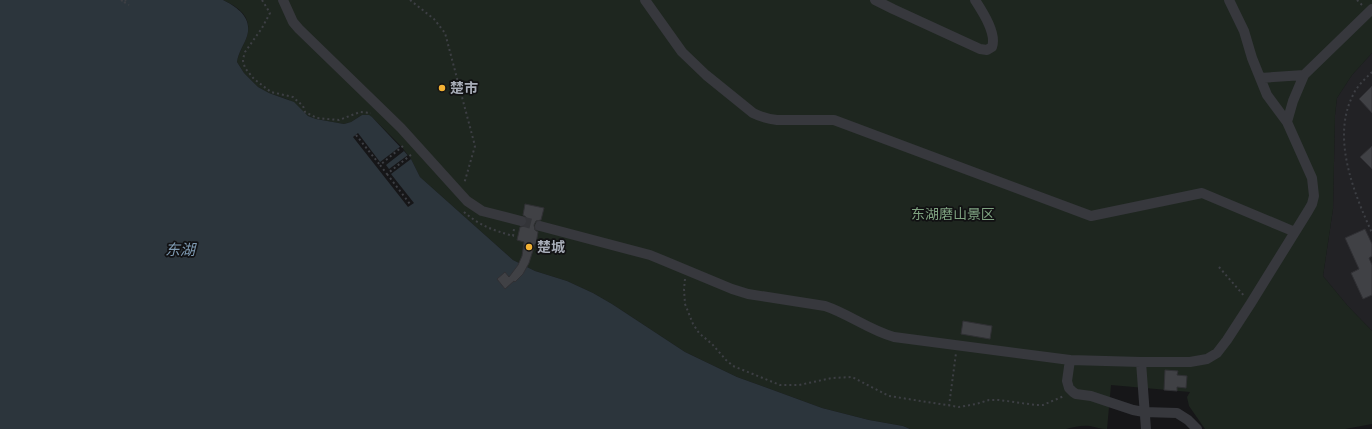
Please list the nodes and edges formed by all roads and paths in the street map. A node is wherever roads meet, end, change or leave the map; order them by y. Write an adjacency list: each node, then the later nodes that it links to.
1 (121, 0): 9 (path)
2 (262, 0): 15 (path)
3 (283, 0): 20 (lane)
4 (410, 0): 20 (path)
5 (645, 0): 25 (lane)
6 (875, 0): 7 (lane)
7 (975, 0)
8 (1229, 0): 14 (lane)
9 (125, 1): 10 (path)
10 (129, 5)
11 (1372, 9): 13 (lane)
12 (1372, 72): 26 (path)
13 (1304, 75): 14 (lane); 16 (lane)
14 (1260, 78): 16 (lane)
15 (375, 114)
16 (1287, 122): 25 (lane)
17 (356, 135): 18 (path)
18 (380, 165): 19 (path); 19 (path)
19 (387, 174): 21 (path)
20 (461, 195): 23 (lane)
21 (410, 204)
22 (462, 210): 23 (path)
23 (519, 221)
24 (540, 226): 28 (lane)
25 (1295, 232): 29 (lane)
26 (1372, 233)
27 (1219, 267): 29 (path)
28 (688, 271): 30 (lane); 34 (path)
29 (1251, 303): 32 (lane)
30 (957, 345): 31 (lane); 34 (path)
31 (1070, 360): 32 (lane); 33 (lane)
32 (1141, 362): 35 (lane)
33 (1073, 392): 34 (path); 35 (lane)
34 (949, 406)
35 (1144, 412): 36 (lane); 37 (lane)
36 (1146, 429)
37 (1197, 429)

